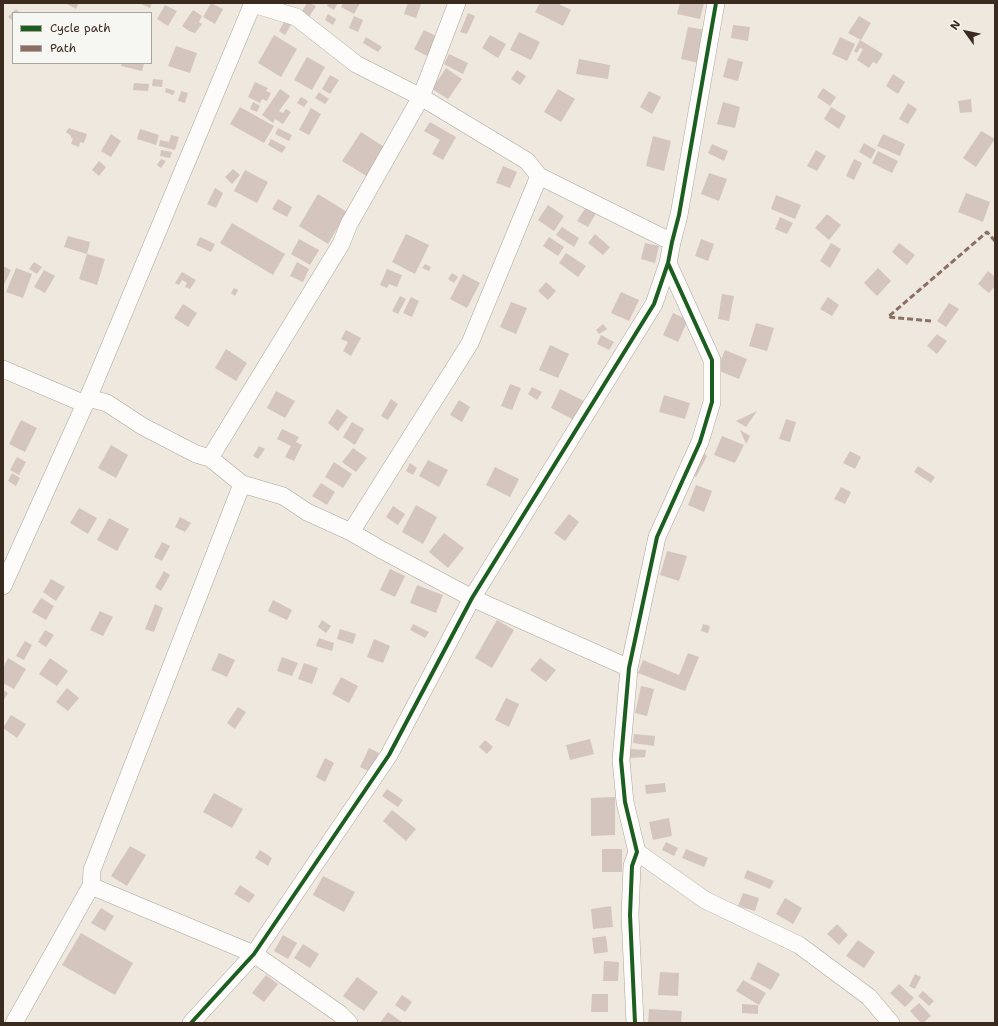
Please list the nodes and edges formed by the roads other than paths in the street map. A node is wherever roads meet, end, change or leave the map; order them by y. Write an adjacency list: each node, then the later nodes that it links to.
1 (457, 3): 4 (street)
2 (716, 3): 6 (street)
3 (253, 4): 4 (street); 9 (street)
4 (420, 97): 5 (street); 10 (street)
5 (539, 176): 6 (street); 12 (street)
6 (672, 242): 7 (street)
7 (668, 263): 14 (street); 15 (street)
8 (3, 369): 9 (street)
9 (84, 404): 10 (street); 13 (street)
10 (210, 458): 11 (street)
11 (242, 484): 12 (street); 17 (street)
12 (351, 532): 14 (street)
13 (3, 586)
14 (472, 598): 15 (street); 18 (street)
15 (629, 668): 16 (street)
16 (637, 852): 22 (street); 23 (street)
17 (91, 886): 18 (street); 19 (street)
18 (254, 954): 20 (street); 21 (street)
19 (14, 1023)
20 (191, 1023)
21 (349, 1023)
22 (635, 1023)
23 (892, 1023)

